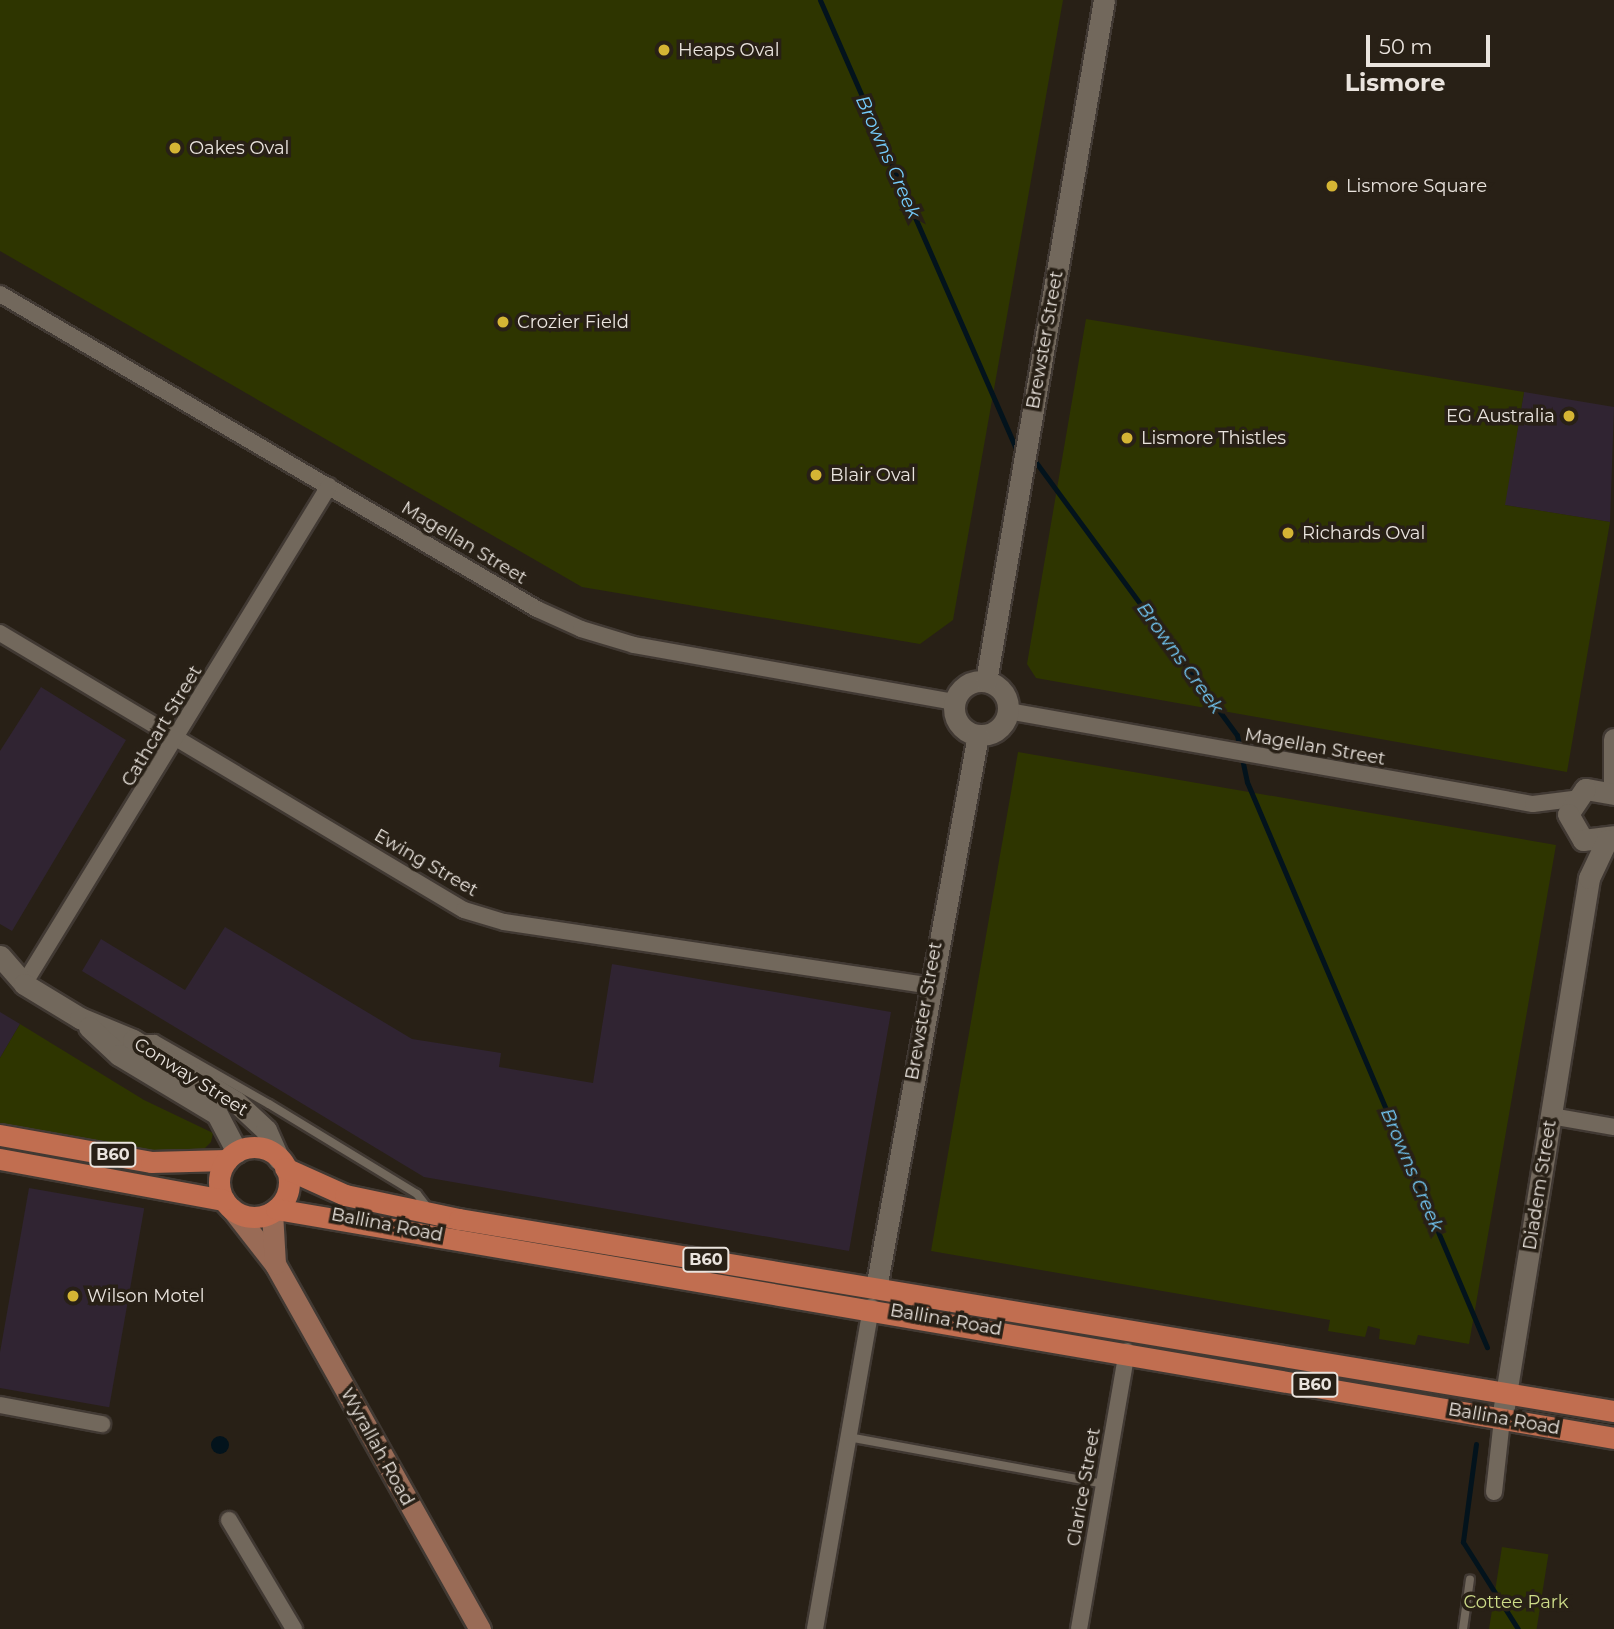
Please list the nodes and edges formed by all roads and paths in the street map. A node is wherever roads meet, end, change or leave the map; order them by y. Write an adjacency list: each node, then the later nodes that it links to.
1 (1104, 0): 5 (street, Brewster Street)
2 (0, 294): 3 (street, Magellan Street)
3 (329, 486): 6 (street, Magellan Street); 9 (street, Cathcart Street)
4 (0, 633): 9 (street, Ewing Street)
5 (986, 681): 6 (street); 7 (street)
6 (954, 702): 8 (street)
7 (1009, 711): 8 (street); 14 (street, Magellan Street)
8 (978, 735): 22 (street, Brewster Street)
9 (177, 740): 21 (street, Cathcart Street); 22 (street, Ewing Street)
10 (1612, 748): 11 (street)
11 (1603, 786): 12 (street); 13 (street)
12 (1614, 794)
13 (1573, 799): 14 (street, Magellan Street); 15 (street)
14 (1533, 804): 15 (street, Magellan Street)
15 (1569, 822): 17 (street)
16 (1610, 838): 17 (street); 18 (street, Diadem Street)
17 (1583, 839): 18 (street, Diadem Street)
18 (1589, 878): 25 (street, Diadem Street)
19 (0, 956): 21 (street, Conway Street)
20 (0, 982): 21 (street, Conway Street)
21 (24, 984): 23 (street, Conway Street)
22 (927, 985): 35 (street, Brewster Street)
23 (80, 1018): 24 (street, Conway Street); 28 (street, Conway Street)
24 (133, 1040): 30 (street, Conway Street); 33 (lane)
25 (1551, 1116): 26 (street); 37 (street, Diadem Street)
26 (1614, 1127)
27 (0, 1135): 28 (main road, B60)
28 (232, 1156): 30 (main road, B60); 31 (main road)
29 (0, 1159): 31 (main road, B60)
30 (282, 1163): 32 (main road); 33 (main road, Ballina Road / B60)
31 (228, 1205): 32 (main road, B60); 34 (main road, Wyrallah Road)
32 (274, 1210): 34 (main road, Wyrallah Road); 35 (main road, Ballina Road / B60)
33 (428, 1213): 35 (main road, Ballina Road / B60)
34 (275, 1264): 49 (main road, Wyrallah Road)
35 (874, 1297): 36 (main road, Ballina Road / B60); 37 (main road, Ballina Road / B60); 42 (street, Brewster Street)
36 (1128, 1351): 40 (main road, Ballina Road / B60); 44 (street, Clarice Street)
37 (1505, 1393): 39 (main road, Ballina Road / B60); 40 (street, Diadem Street)
38 (0, 1405): 41 (street)
39 (1614, 1412)
40 (1502, 1419): 43 (main road, Ballina Road / B60); 45 (street, Diadem Street)
41 (102, 1424)
42 (848, 1437): 44 (lane); 50 (street, Brewster Street)
43 (1614, 1438)
44 (1104, 1484): 51 (street, Clarice Street)
45 (1494, 1492)
46 (229, 1520): 48 (street)
47 (1469, 1579): 52 (lane)
48 (294, 1629)
49 (480, 1629)
50 (815, 1629)
51 (1079, 1629)
52 (1463, 1629)

